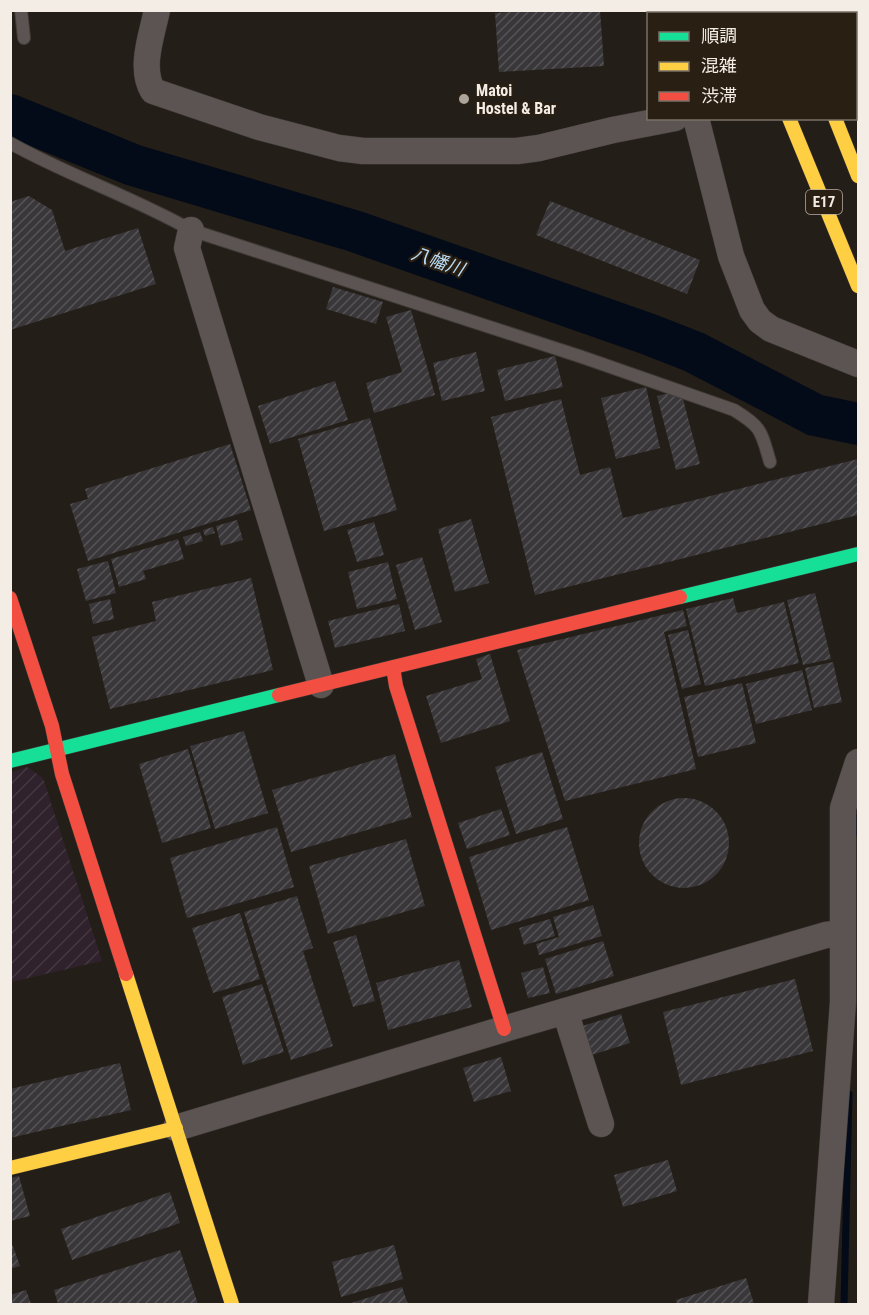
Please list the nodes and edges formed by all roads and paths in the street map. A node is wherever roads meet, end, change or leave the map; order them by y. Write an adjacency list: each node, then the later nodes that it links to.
1 (21, 10): 3 (lane)
2 (157, 10): 4 (street)
3 (24, 38)
4 (665, 120)
5 (697, 120): 12 (street)
6 (790, 120): 11 (main road, E17)
7 (836, 120): 9 (main road, E17)
8 (10, 143): 10 (lane)
9 (858, 176)
10 (191, 230): 13 (lane); 17 (street)
11 (858, 286)
12 (858, 364)
13 (770, 462)
14 (858, 554): 16 (main road)
15 (10, 598): 18 (main road)
16 (393, 668): 17 (main road); 24 (main road)
17 (321, 685): 18 (main road)
18 (56, 750): 19 (main road); 26 (main road)
19 (10, 761)
20 (858, 762): 21 (street)
21 (851, 860): 22 (street)
22 (843, 933): 23 (street); 29 (street)
23 (565, 1011): 24 (street); 25 (street)
24 (504, 1029): 26 (street)
25 (601, 1124)
26 (176, 1128): 27 (main road); 28 (main road)
27 (10, 1168)
28 (232, 1305)
29 (821, 1305)

